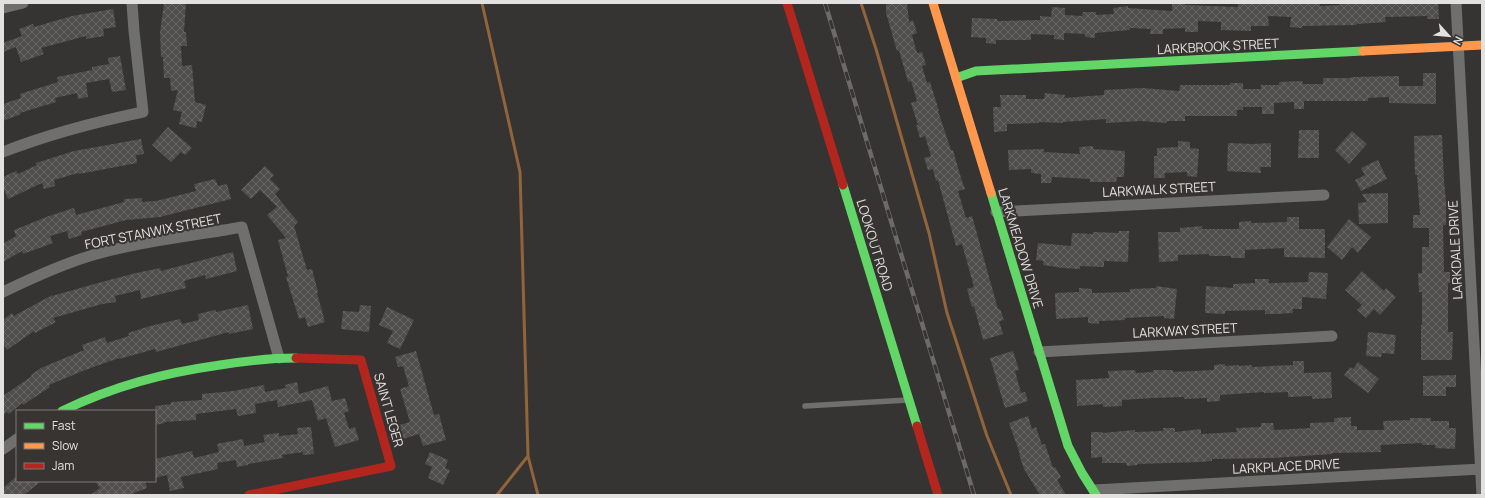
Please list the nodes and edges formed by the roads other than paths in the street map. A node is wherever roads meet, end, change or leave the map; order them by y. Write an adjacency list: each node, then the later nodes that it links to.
1 (23, 3): 6 (street)
2 (132, 3): 10 (street)
3 (787, 3): 17 (street, LOOKOUT ROAD)
4 (933, 3): 9 (street, LARKMEADOW DRIVE)
5 (1456, 3): 8 (street, LARKDALE DRIVE)
6 (3, 8)
7 (1482, 45): 8 (street, LARKBROOK STREET)
8 (1459, 46): 9 (street, LARKBROOK STREET); 22 (street, LARKDALE DRIVE)
9 (956, 78): 12 (street, LARKMEADOW DRIVE)
10 (3, 152)
11 (1324, 195): 12 (street, LARKWALK STREET)
12 (996, 212): 15 (street, LARKMEADOW DRIVE)
13 (3, 292): 16 (street, FORT STANWIX STREET)
14 (1332, 336): 15 (street, LARKWAY STREET)
15 (1039, 352): 23 (street, LARKMEADOW DRIVE)
16 (279, 358): 19 (street); 24 (street, SAINT LEGER)
17 (908, 400): 18 (lane); 25 (street, LOOKOUT ROAD)
18 (805, 406)
19 (64, 410)
20 (16, 439): 21 (street)
21 (3, 449)
22 (1480, 469): 23 (street, LARKPLACE DRIVE); 26 (street, LARKDALE DRIVE)
23 (1095, 493)
24 (249, 495)
25 (938, 495)
26 (1482, 495)

